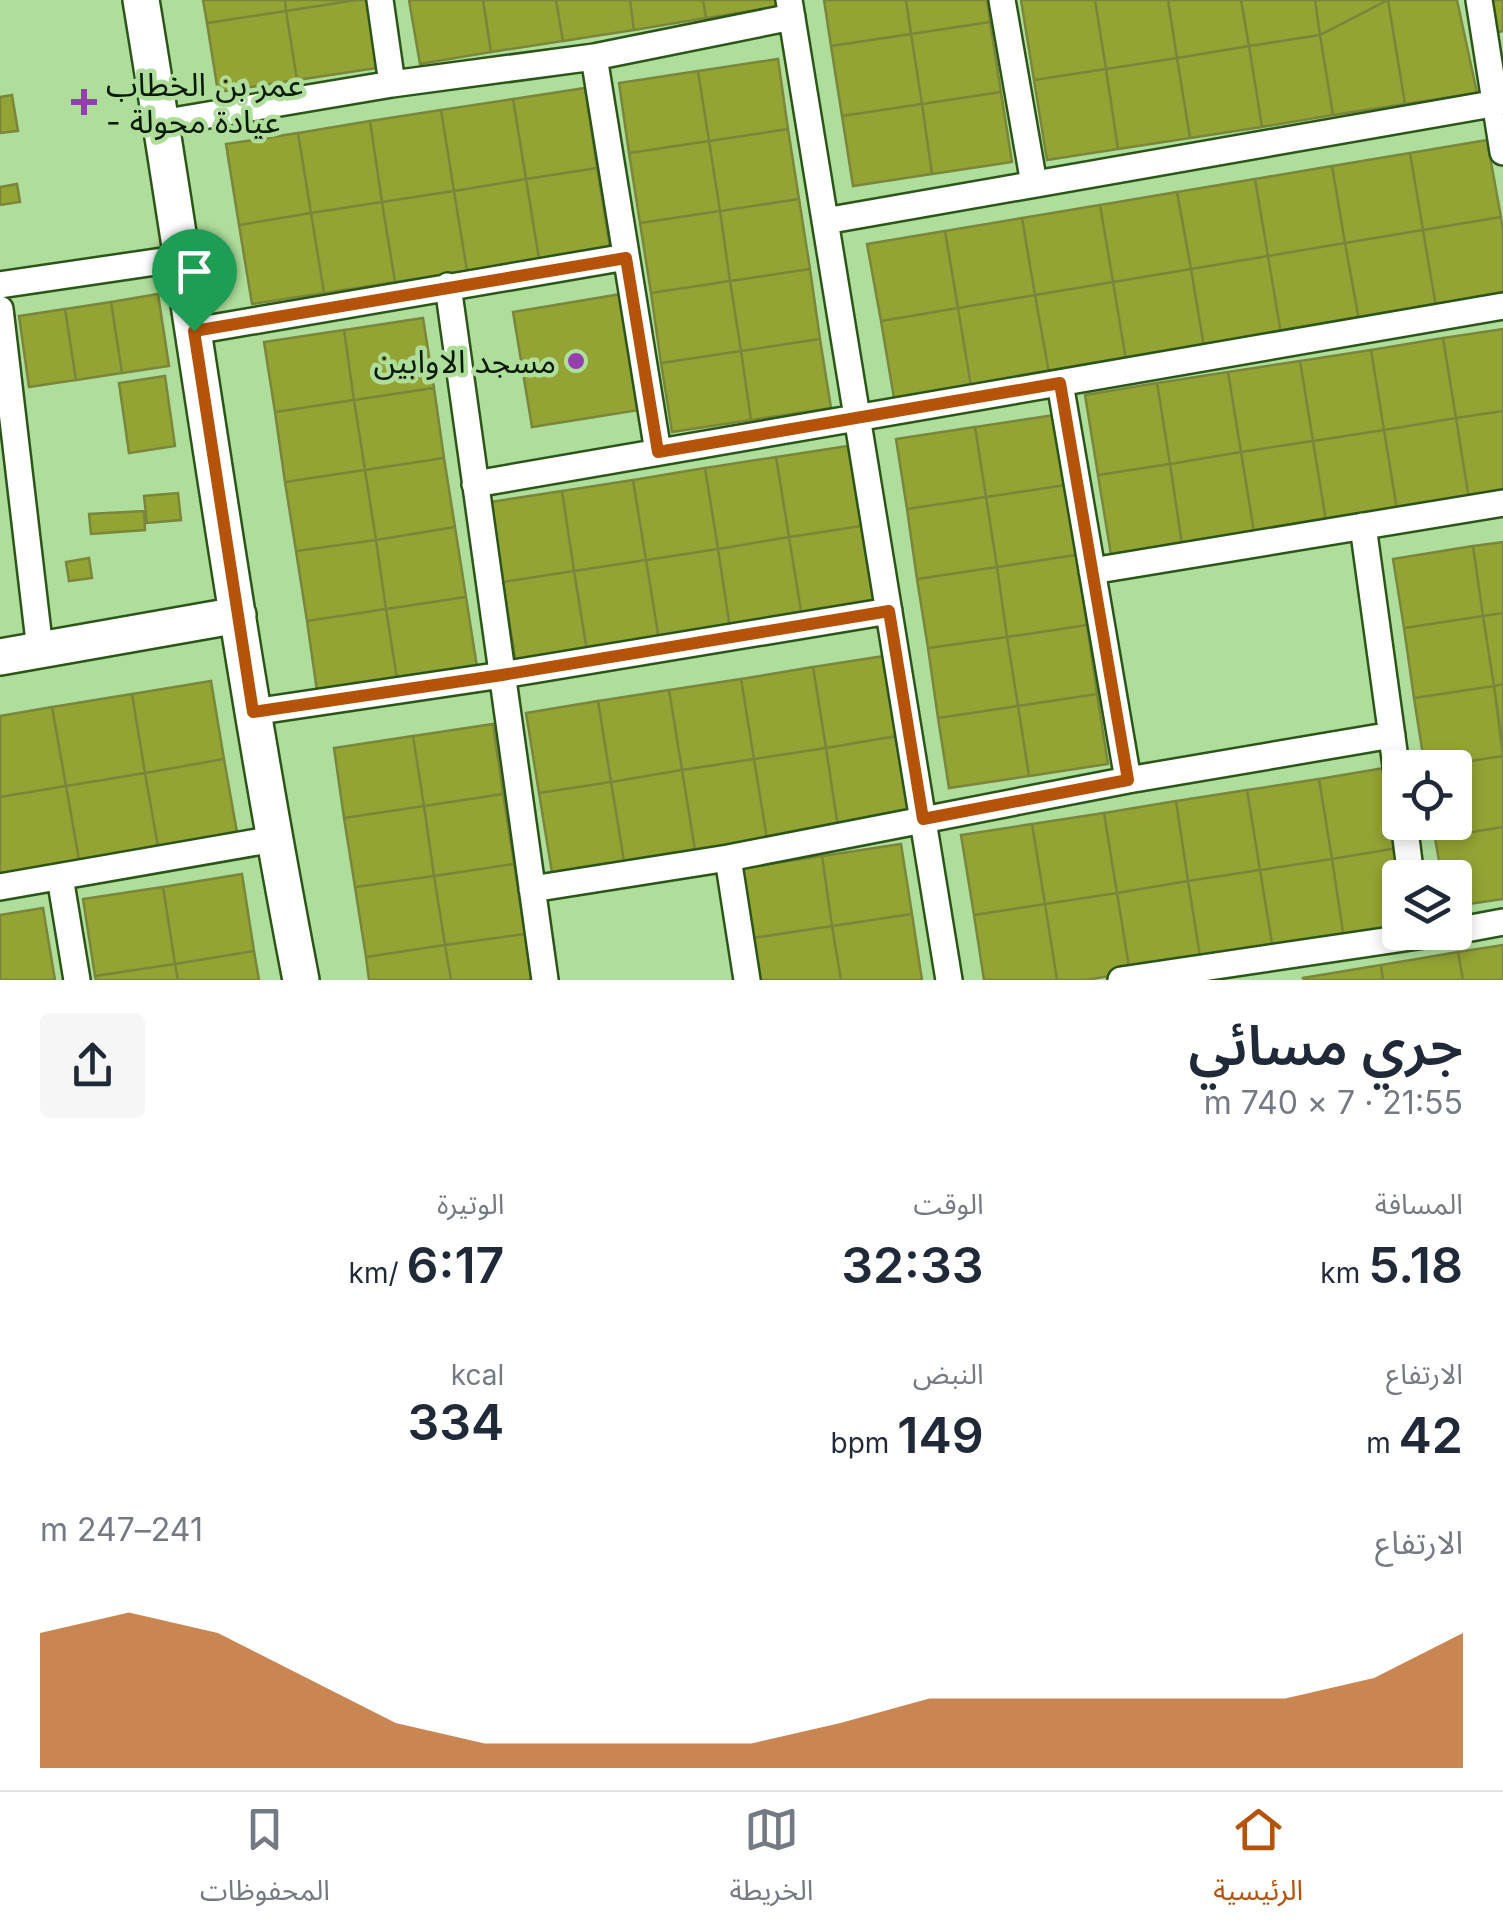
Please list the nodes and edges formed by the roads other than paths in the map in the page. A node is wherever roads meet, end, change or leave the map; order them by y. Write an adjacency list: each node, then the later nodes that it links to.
1 (141, 0): 9 (street)
2 (380, 0): 7 (street)
3 (1002, 0): 11 (street)
4 (1478, 0): 8 (street)
5 (790, 9): 6 (street); 12 (street)
6 (594, 57): 7 (street); 14 (street)
7 (392, 84): 9 (street)
8 (1499, 102): 10 (street); 11 (street)
9 (161, 123): 13 (street)
10 (1503, 152)
11 (1034, 184): 12 (street)
12 (825, 221): 22 (street)
13 (183, 258): 15 (street); 19 (street)
14 (626, 258): 16 (street); 23 (street)
15 (0, 285)
16 (448, 286): 19 (street); 24 (street)
17 (1503, 306): 20 (street)
18 (0, 309): 21 (street)
19 (194, 331): 30 (street)
20 (1060, 383): 22 (street); 28 (street)
21 (5, 389): 25 (street)
22 (857, 418): 23 (street); 29 (street)
23 (658, 452): 24 (street)
24 (475, 484): 33 (street)
25 (11, 500): 31 (street)
26 (1503, 503): 27 (street)
27 (1363, 526): 28 (street); 35 (street)
28 (1092, 571): 37 (street)
29 (889, 611): 33 (street); 38 (street)
30 (238, 615): 31 (street); 34 (street)
31 (40, 650): 32 (street)
32 (0, 657)
33 (502, 675): 34 (street); 43 (street)
34 (253, 712): 39 (street)
35 (1392, 734): 36 (street); 37 (street)
36 (1394, 750)
37 (1128, 780): 38 (street)
38 (923, 819): 40 (street); 51 (street)
39 (274, 838): 41 (street); 48 (street)
40 (728, 858): 43 (street); 50 (street)
41 (60, 877): 42 (street); 47 (street)
42 (0, 887)
43 (532, 889): 49 (street)
44 (1503, 922): 45 (street)
45 (1472, 928)
46 (1382, 941): 52 (street)
47 (77, 980)
48 (301, 980)
49 (545, 980)
50 (748, 980)
51 (949, 980)
52 (1121, 980)

